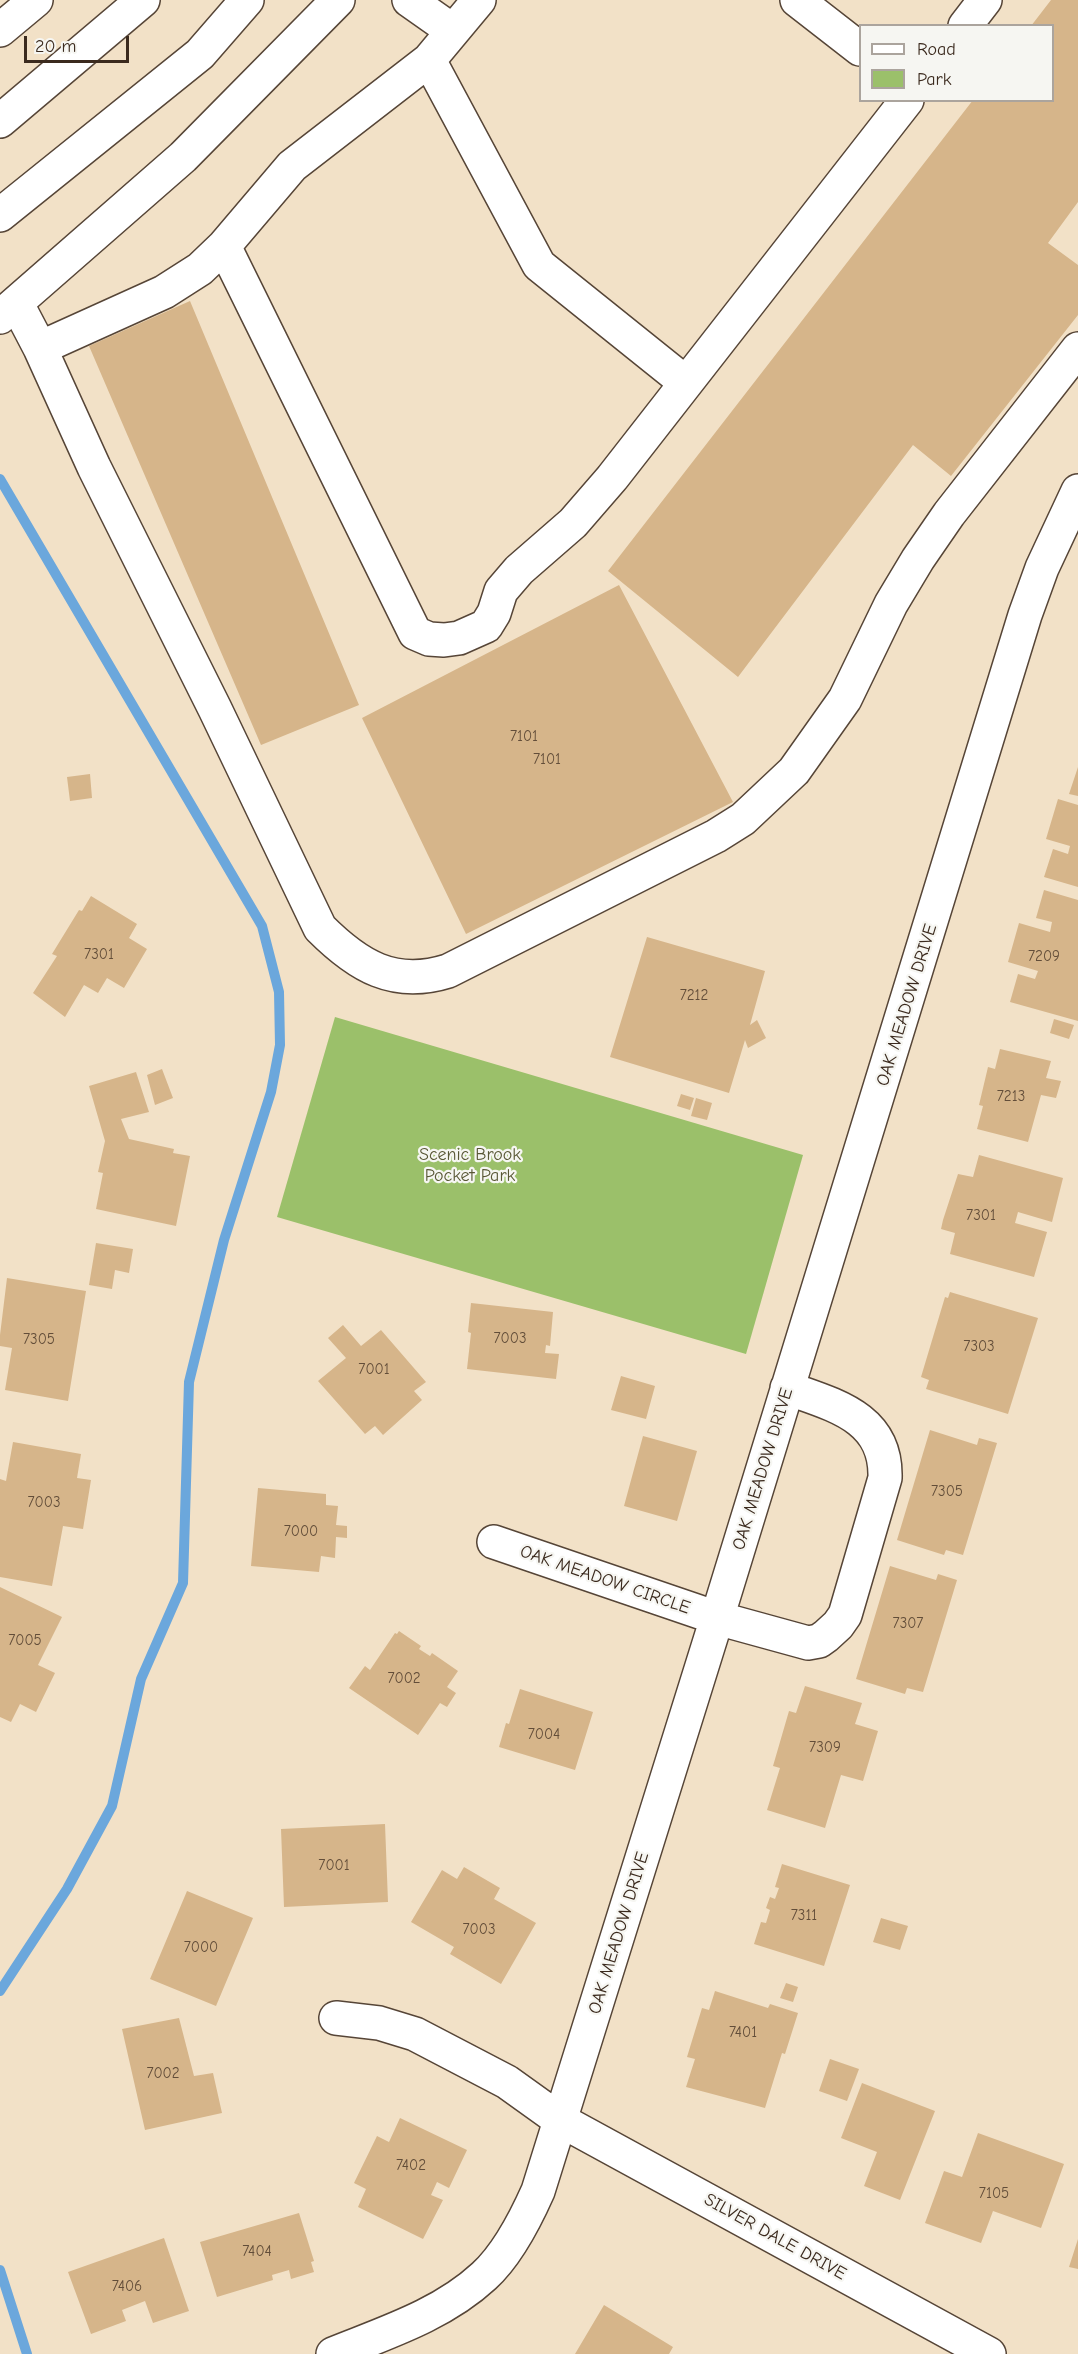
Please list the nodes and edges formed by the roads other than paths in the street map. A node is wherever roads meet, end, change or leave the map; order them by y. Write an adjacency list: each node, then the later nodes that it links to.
1 (36, 0): 10 (main road)
2 (143, 0): 15 (main road)
3 (247, 0): 16 (main road)
4 (338, 0): 18 (main road)
5 (409, 0): 11 (main road)
6 (479, 0): 11 (main road)
7 (797, 0): 12 (main road)
8 (985, 0): 9 (main road)
9 (967, 24)
10 (0, 30)
11 (453, 32): 13 (main road)
12 (859, 47)
13 (429, 60): 17 (main road); 21 (main road)
14 (905, 102): 21 (main road)
15 (0, 122)
16 (0, 215)
17 (224, 246): 19 (main road); 21 (main road)
18 (8, 310): 19 (main road)
19 (40, 348): 20 (main road)
20 (1078, 349)
21 (686, 384)
22 (1078, 491): 23 (main road, OAK MEADOW DRIVE)
23 (788, 1388): 25 (main road, OAK MEADOW DRIVE); 25 (main road, OAK MEADOW CIRCLE)
24 (494, 1542): 25 (main road, OAK MEADOW CIRCLE)
25 (717, 1618): 27 (main road, OAK MEADOW DRIVE)
26 (336, 2018): 27 (main road, SILVER DALE DRIVE)
27 (560, 2120): 28 (main road, OAK MEADOW DRIVE); 29 (main road, SILVER DALE DRIVE)
28 (333, 2354)
29 (989, 2354)

